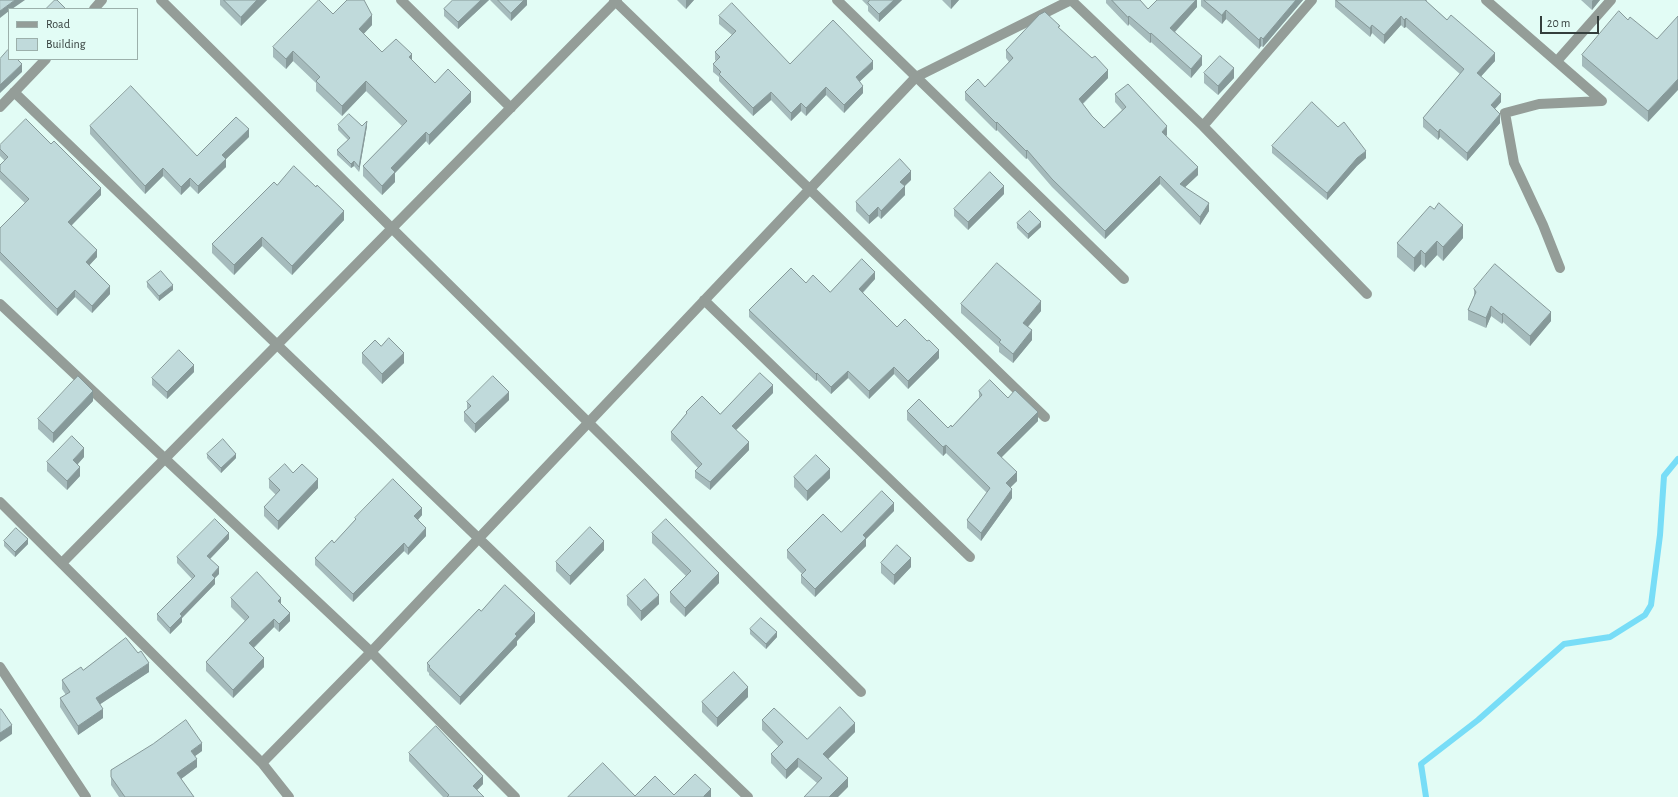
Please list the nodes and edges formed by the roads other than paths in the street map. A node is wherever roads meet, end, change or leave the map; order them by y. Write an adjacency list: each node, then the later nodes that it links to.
1 (102, 0): 10 (street)
2 (161, 0): 19 (street)
3 (401, 0): 16 (street)
4 (616, 0): 16 (street); 18 (street)
5 (837, 0): 13 (street)
6 (1071, 0): 13 (street); 17 (street)
7 (1312, 0): 17 (street)
8 (1486, 0): 12 (street)
9 (1611, 0): 12 (street)
10 (95, 8)
11 (45, 60): 14 (street)
12 (1557, 61): 20 (street)
13 (916, 77): 18 (street); 21 (street)
14 (14, 92): 15 (street); 25 (street)
15 (0, 107)
16 (511, 108): 19 (street)
17 (1202, 126): 22 (street)
18 (810, 189): 23 (street); 26 (street)
19 (392, 228): 25 (street); 27 (street)
20 (1560, 268)
21 (1124, 279)
22 (1367, 294)
23 (704, 300): 27 (street); 31 (street)
24 (0, 304): 28 (street)
25 (277, 345): 28 (street); 30 (street)
26 (1045, 416)
27 (588, 422): 30 (street); 35 (street)
28 (165, 459): 32 (street); 33 (street)
29 (0, 502): 32 (street)
30 (479, 538): 33 (street); 40 (street)
31 (970, 557)
32 (62, 563): 36 (street)
33 (371, 652): 36 (street); 39 (street)
34 (0, 667): 37 (street)
35 (861, 692)
36 (262, 763): 38 (street)
37 (86, 797)
38 (288, 797)
39 (515, 797)
40 (748, 797)

